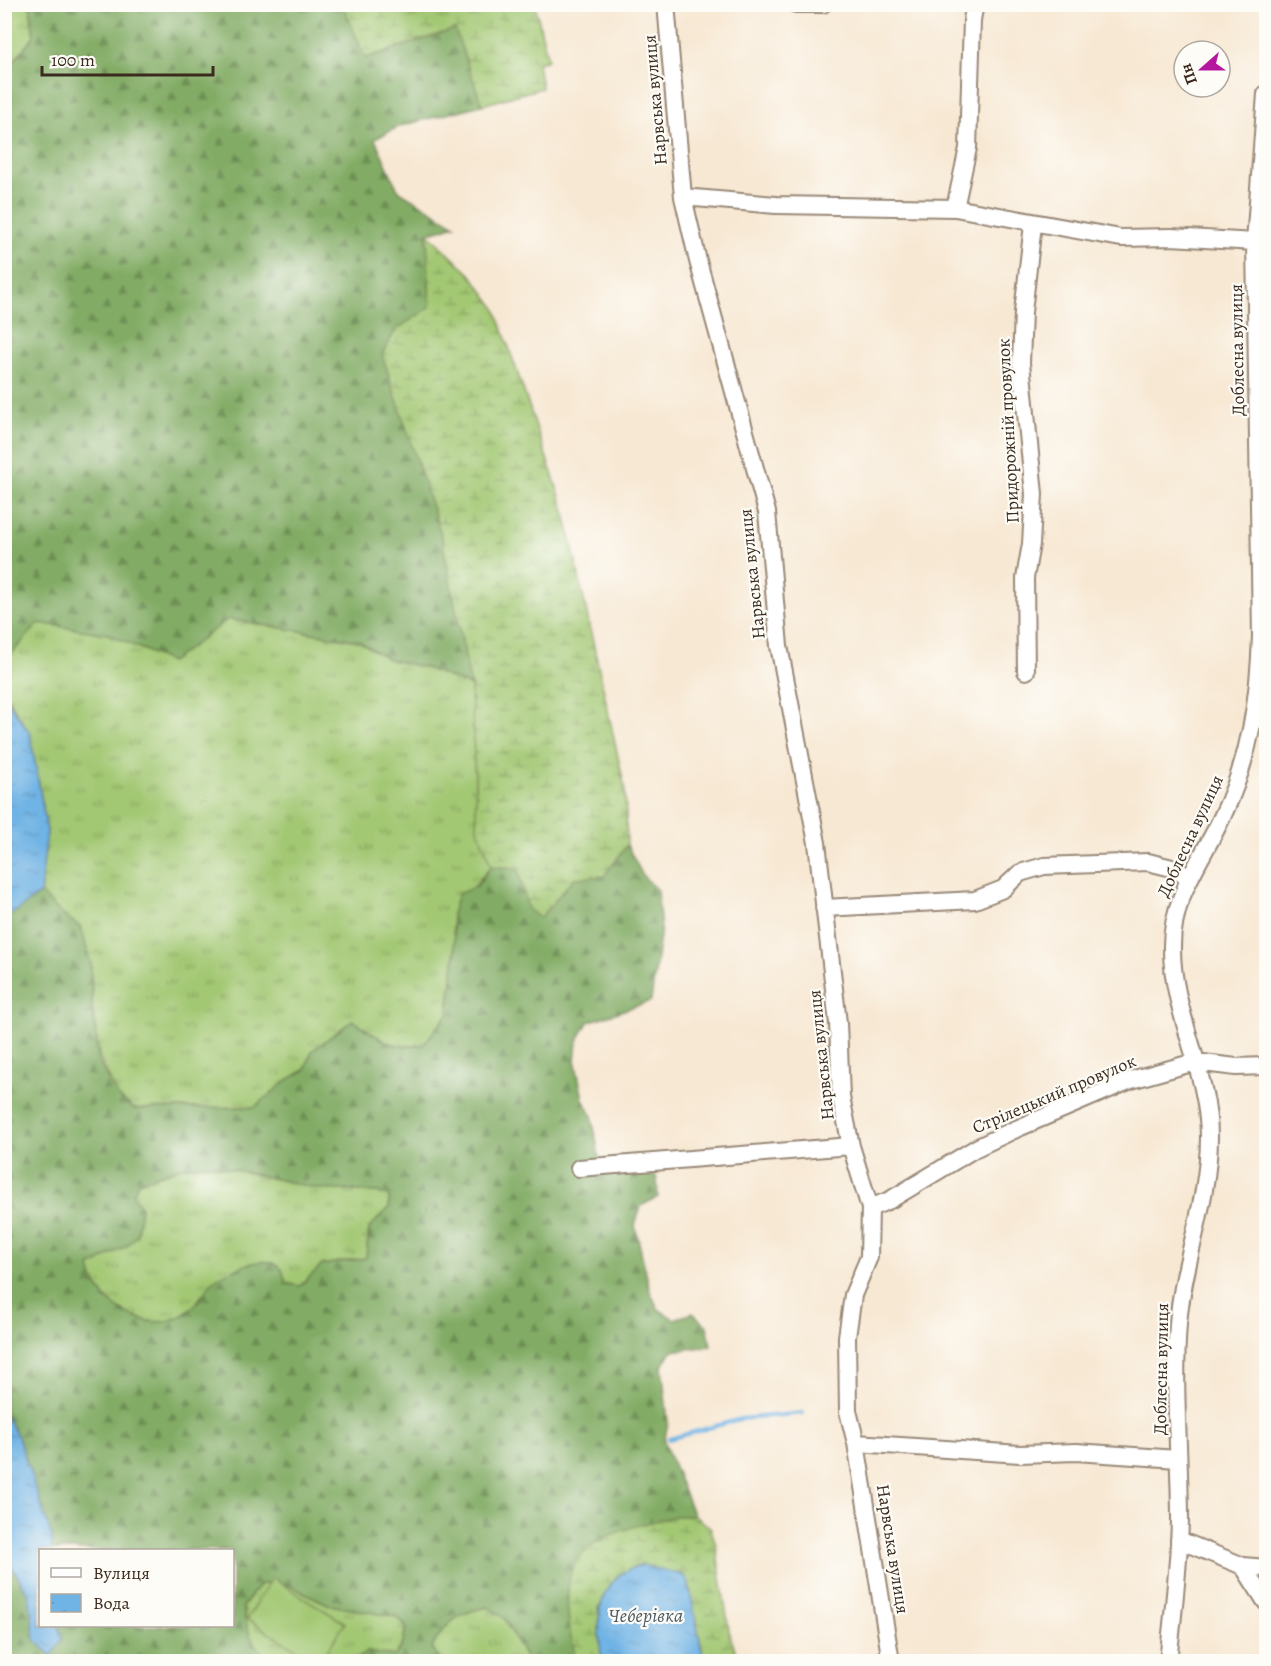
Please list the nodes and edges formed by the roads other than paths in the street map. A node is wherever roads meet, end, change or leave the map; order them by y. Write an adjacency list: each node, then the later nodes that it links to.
1 (795, 4): 2 (street)
2 (823, 4)
3 (975, 4): 7 (street)
4 (669, 5): 6 (street, Нарвська вулиця)
5 (1266, 94): 9 (street, Доблесна вулиця)
6 (683, 197): 7 (street); 13 (street, Нарвська вулиця)
7 (955, 208): 8 (street)
8 (1033, 224): 9 (street); 11 (street, Придорожній провулок)
9 (1255, 242): 10 (street, Доблесна вулиця)
10 (1262, 500): 12 (street, Доблесна вулиця)
11 (1026, 671)
12 (1189, 877): 13 (street); 14 (street, Доблесна вулиця)
13 (824, 908): 16 (street, Нарвська вулиця)
14 (1195, 1062): 15 (street, Стрілецький провулок); 18 (street, Стрілецький провулок); 20 (street, Доблесна вулиця)
15 (1266, 1066)
16 (851, 1146): 17 (street); 18 (street, Нарвська вулиця)
17 (579, 1168)
18 (870, 1208): 19 (street, Нарвська вулиця)
19 (856, 1443): 20 (street); 25 (street, Нарвська вулиця)
20 (1179, 1459): 21 (street, Доблесна вулиця)
21 (1179, 1540): 22 (street); 26 (street, Доблесна вулиця)
22 (1242, 1566): 23 (street); 24 (street)
23 (1266, 1568)
24 (1266, 1602)
25 (891, 1662)
26 (1168, 1662)

